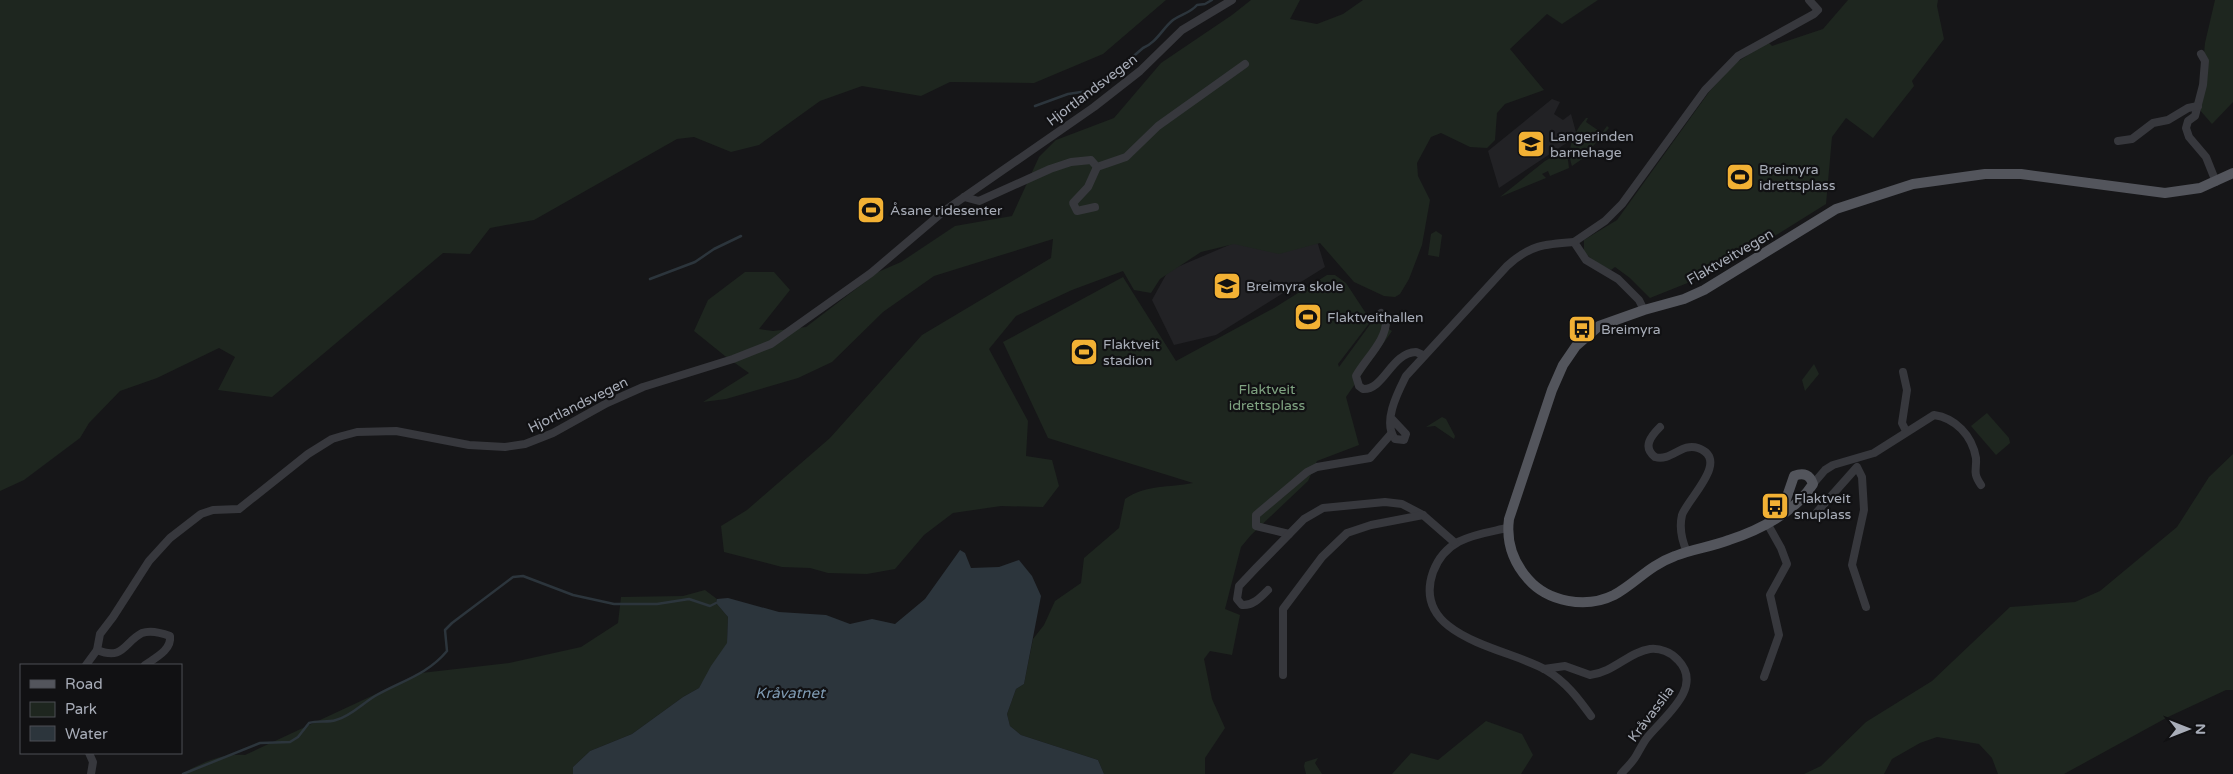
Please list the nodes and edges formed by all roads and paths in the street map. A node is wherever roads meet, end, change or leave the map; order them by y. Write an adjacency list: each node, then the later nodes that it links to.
1 (1232, 0): 10 (street, Hjortlandsvegen)
2 (1809, 0): 12 (street)
3 (2201, 54): 5 (street)
4 (1245, 64): 7 (street)
5 (2198, 106): 6 (street); 9 (street)
6 (2118, 141)
7 (1097, 167): 10 (street); 11 (street)
8 (2233, 172): 9 (main road, Flaktveitvegen)
9 (2216, 182): 13 (main road, Flaktveitvegen)
10 (964, 197): 34 (street, Hjortlandsvegen)
11 (1095, 207)
12 (1574, 242): 13 (street); 15 (street)
13 (1644, 310): 28 (main road, Flaktveitvegen)
14 (1381, 313): 15 (street)
15 (1423, 355): 17 (street)
16 (1903, 372): 19 (street)
17 (1391, 418): 20 (street); 20 (street)
18 (1660, 426): 31 (street)
19 (1906, 431): 21 (street, Flaktveitvegen); 23 (street, Flaktveitvegen)
20 (1391, 434): 29 (street)
21 (1856, 463): 22 (street, Flaktveitvegen); 24 (street, Flaktveitvegen); 33 (street)
22 (1814, 484): 25 (main road, Flaktveitvegen); 25 (main road)
23 (1980, 485)
24 (1817, 512)
25 (1781, 514): 27 (main road, Flaktveitvegen)
26 (1423, 515): 29 (street); 30 (street); 38 (street)
27 (1767, 523): 31 (main road, Flaktveitvegen); 39 (street)
28 (1507, 528): 30 (street); 31 (main road, Flaktveitvegen)
29 (1289, 534): 32 (street)
30 (1454, 542): 37 (street, Kråvasslia)
31 (1687, 552)
32 (1268, 590)
33 (1866, 607)
34 (97, 650): 35 (street, Hjortlandsvegen); 36 (street)
35 (87, 664)
36 (146, 664)
37 (1544, 669): 40 (street, Kråvasslia); 43 (street, Kråvasslia)
38 (1283, 675)
39 (1764, 677)
40 (1592, 716)
41 (89, 754): 42 (street)
42 (91, 774)
43 (1621, 774)

